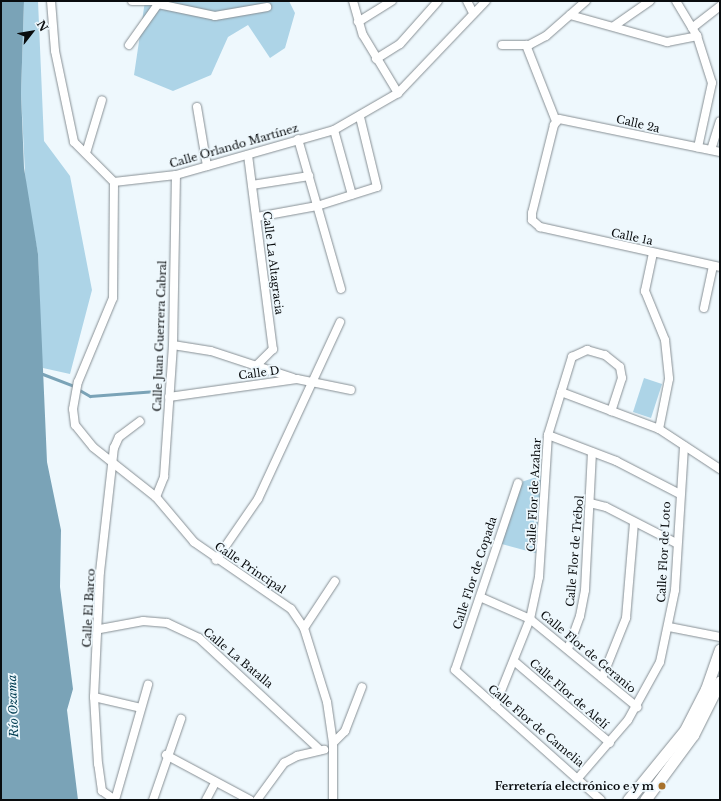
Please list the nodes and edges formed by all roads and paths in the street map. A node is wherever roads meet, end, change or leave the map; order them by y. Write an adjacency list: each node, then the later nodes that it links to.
1 (51, 1): 36 (street)
2 (132, 1): 11 (street)
3 (353, 1): 16 (street)
4 (392, 1): 16 (street)
5 (438, 1): 23 (street)
6 (467, 1): 14 (street)
7 (486, 1): 14 (street, Calle Orlando Martínez)
8 (586, 1): 15 (street)
9 (650, 1): 17 (street)
10 (676, 1): 18 (street)
11 (158, 2): 13 (street); 20 (street)
12 (720, 6): 18 (street)
13 (267, 8)
14 (473, 13): 26 (street, Calle Orlando Martínez)
15 (570, 15): 17 (street); 22 (street)
16 (358, 22): 23 (street)
17 (614, 26): 19 (street)
18 (692, 28): 19 (street)
19 (697, 36): 25 (street)
20 (129, 45)
21 (502, 45): 22 (street)
22 (526, 45): 31 (street)
23 (376, 59): 26 (street)
24 (720, 78): 25 (street)
25 (712, 83): 34 (street)
26 (398, 93): 29 (street, Calle Orlando Martínez)
27 (102, 100): 36 (street)
28 (197, 107): 38 (street)
29 (360, 117): 32 (street, Calle Orlando Martínez); 43 (street)
30 (720, 121): 35 (street)
31 (555, 123): 34 (street, Calle 2a); 46 (street, Calle 1a)
32 (334, 130): 33 (street, Calle Orlando Martínez); 43 (street)
33 (298, 139): 37 (street, Calle Orlando Martínez); 40 (street)
34 (698, 147): 35 (street, Calle 2a)
35 (716, 151)
36 (86, 153): 41 (street)
37 (248, 155): 38 (street, Calle Orlando Martínez); 42 (street, Calle La Altagracia)
38 (207, 166): 39 (street, Calle Orlando Martínez)
39 (176, 175): 41 (street, Calle Orlando Martínez); 51 (street, Calle Juan Guerrera Cabral)
40 (309, 176): 42 (street); 44 (street)
41 (114, 182): 64 (street, Calle Principal)
42 (252, 185): 45 (street, Calle La Altagracia)
43 (352, 195): 44 (street)
44 (318, 206): 45 (street); 48 (street)
45 (257, 217): 52 (street, Calle La Altagracia)
46 (653, 253): 47 (street, Calle 1a); 60 (street)
47 (716, 267): 49 (street)
48 (341, 289)
49 (704, 308)
50 (340, 322): 54 (street)
51 (172, 345): 52 (street); 57 (street, Calle Juan Guerrera Cabral)
52 (255, 367): 53 (street)
53 (297, 379): 54 (street, Calle D); 57 (street, Calle D)
54 (311, 381): 55 (street, Calle D); 72 (street)
55 (351, 390)
56 (561, 392): 58 (street); 58 (street, Calle Flor de Azahar); 61 (street, Calle Flor de Azahar)
57 (169, 397): 68 (street, Calle Juan Guerrera Cabral)
58 (611, 411): 60 (street)
59 (140, 421): 64 (street, Calle El Barco)
60 (659, 429): 62 (street)
61 (548, 435): 63 (street); 75 (street, Calle Flor de Azahar)
62 (684, 446): 65 (street); 67 (street, Calle Flor de Loto)
63 (592, 452): 67 (street); 69 (street, Calle Flor de Trébol)
64 (113, 462): 68 (street, Calle Principal); 78 (street, Calle El Barco)
65 (720, 470)
66 (518, 483): 74 (street, Calle Flor de Copada)
67 (678, 493): 71 (street, Calle Flor de Loto)
68 (156, 497): 72 (street, Calle Principal)
69 (590, 503): 70 (street); 80 (street, Calle Flor de Trébol)
70 (634, 522): 71 (street); 84 (street)
71 (676, 543): 76 (street, Calle Flor de Loto)
72 (216, 560): 77 (street, Calle Principal)
73 (335, 581): 77 (street)
74 (480, 598): 75 (street, Calle Flor de Geranio); 83 (street, Calle Flor de Copada)
75 (530, 618): 80 (street, Calle Flor de Geranio); 82 (street, Calle Flor de Azahar)
76 (669, 627): 79 (street); 90 (street, Calle Flor de Loto)
77 (304, 628): 94 (street, Calle Principal)
78 (100, 629): 88 (street, Calle El Barco); 95 (street, Calle La Batalla)
79 (720, 637)
80 (568, 649): 84 (street, Calle Flor de Geranio)
81 (720, 649): 106 (main road)
82 (514, 661): 89 (street, Calle Flor de Azahar); 93 (street, Calle Flor de Alelí)
83 (455, 670): 89 (street, Calle Flor de Camelia)
84 (602, 678): 90 (street, Calle Flor de Geranio)
85 (720, 681): 107 (main road)
86 (148, 684): 91 (street)
87 (362, 687): 94 (street)
88 (94, 697): 91 (street); 99 (street, Calle El Barco)
89 (495, 706): 97 (street, Calle Flor de Camelia)
90 (637, 707): 93 (street, Calle Flor de Loto)
91 (141, 708): 99 (street)
92 (181, 719): 96 (street)
93 (610, 743): 97 (street, Calle Flor de Loto)
94 (332, 746): 95 (street); 104 (street, Calle Principal)
95 (320, 750): 103 (street)
96 (166, 755): 98 (street); 100 (street)
97 (580, 777): 105 (street, Calle Flor de Camelia)
98 (215, 783): 101 (street); 102 (street)
99 (115, 800)
100 (153, 800)
101 (206, 800)
102 (250, 800)
103 (257, 800)
104 (333, 800)
105 (601, 800)
106 (628, 800)
107 (645, 800)

